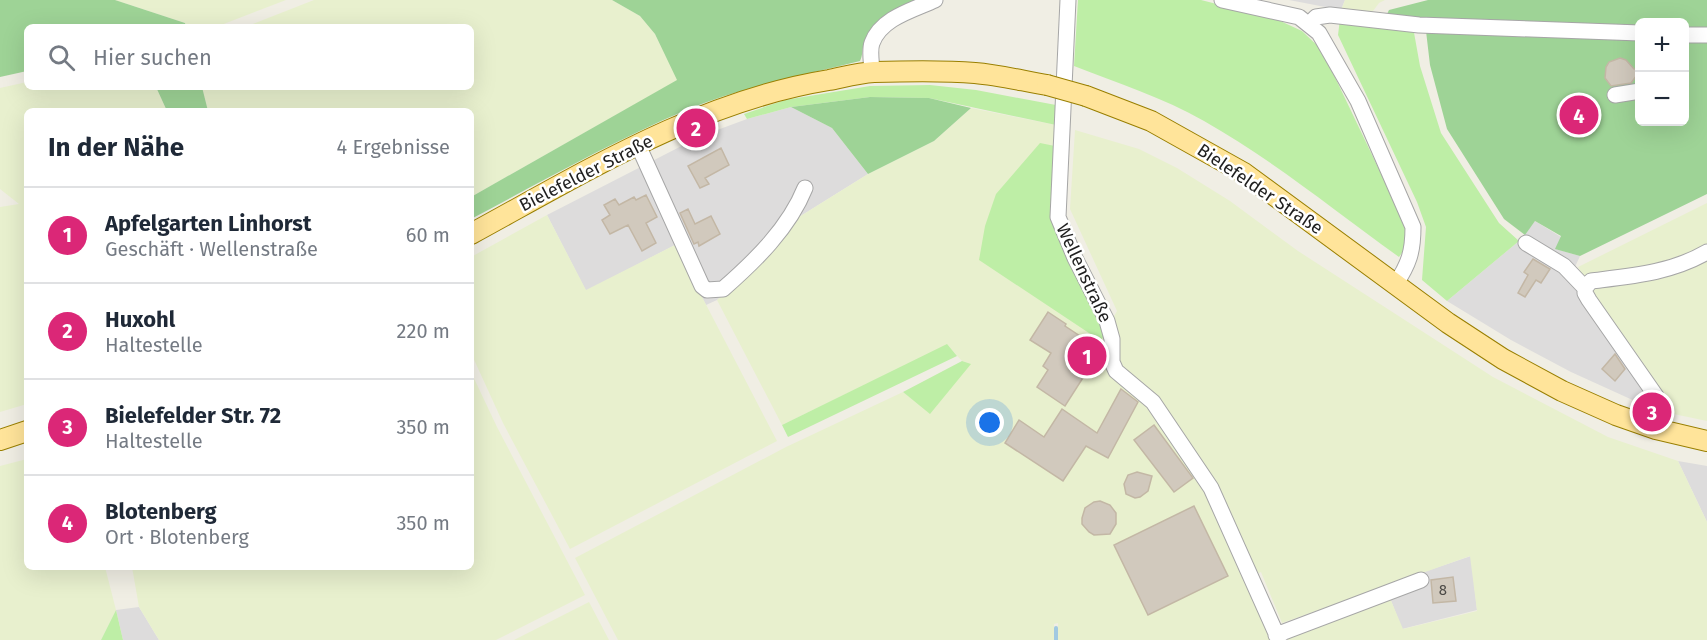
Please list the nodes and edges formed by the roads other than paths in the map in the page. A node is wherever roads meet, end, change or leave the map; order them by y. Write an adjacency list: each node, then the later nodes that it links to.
1 (935, 0): 8 (street)
2 (1068, 0): 23 (street, Wellenstraße)
3 (1222, 0): 4 (street)
4 (1309, 24): 5 (street); 16 (street)
5 (1635, 33)
6 (1689, 34): 7 (street)
7 (1707, 35)
8 (872, 73): 11 (main road, Bielefelder Straße); 16 (main road, Bielefelder Straße, bridge)
9 (1635, 92): 10 (street)
10 (1616, 95)
11 (638, 145): 12 (street); 13 (main road, Bielefelder Straße)
12 (805, 188)
13 (474, 232)
14 (1526, 243): 17 (street)
15 (1707, 252): 17 (street)
16 (1395, 285): 18 (main road, Bielefelder Straße)
17 (1585, 288): 18 (street)
18 (1656, 429): 21 (main road, Bielefelder Straße)
19 (24, 433): 20 (main road)
20 (0, 440)
21 (1707, 441)
22 (1421, 580): 23 (street)
23 (1277, 637)

